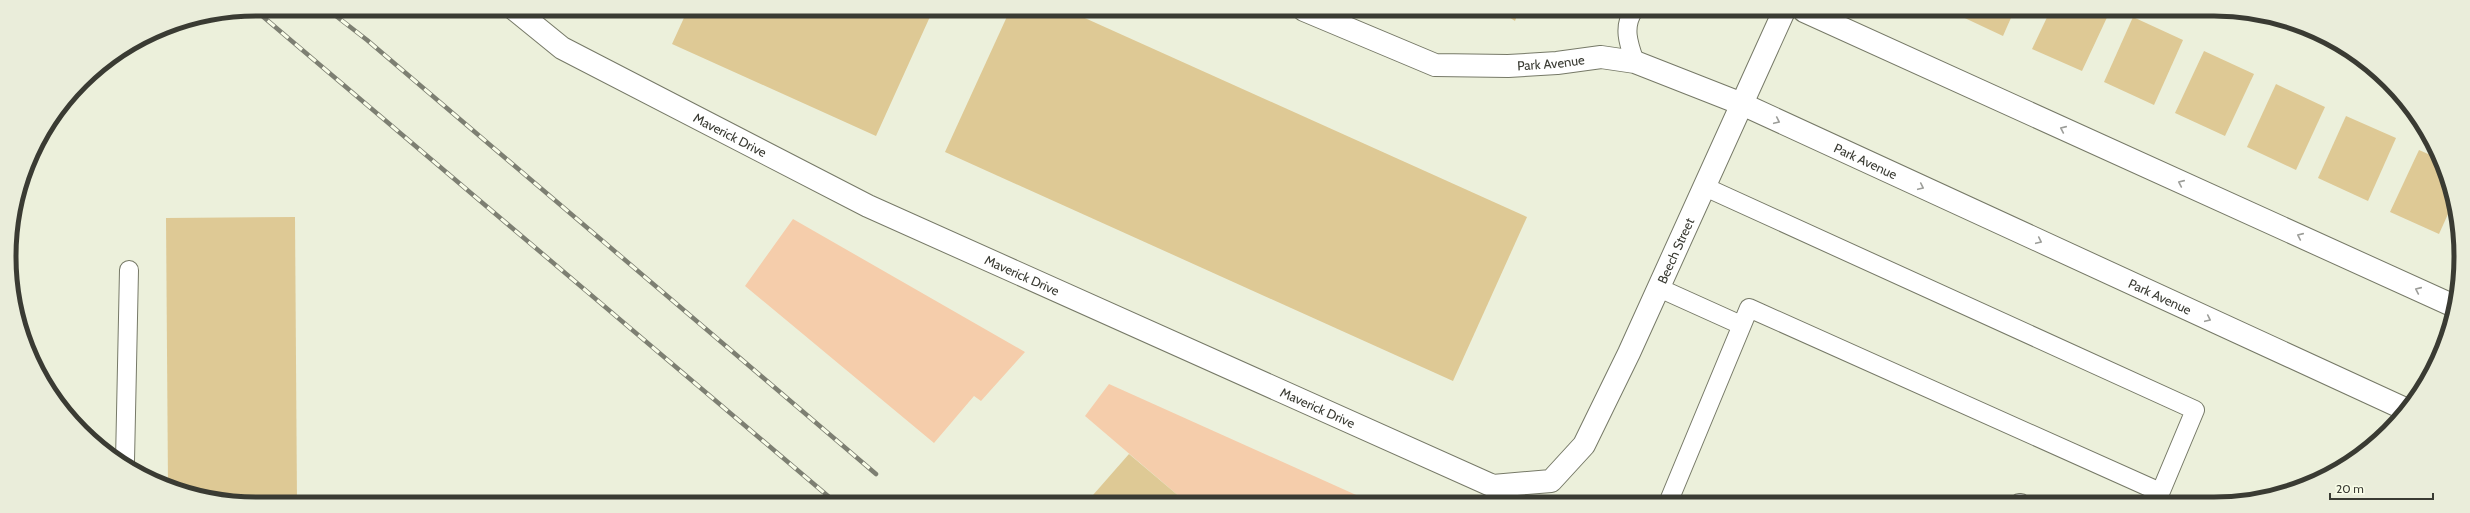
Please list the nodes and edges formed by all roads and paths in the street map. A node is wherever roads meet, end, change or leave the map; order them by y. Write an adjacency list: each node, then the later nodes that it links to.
1 (523, 16): 15 (street, Maverick Drive)
2 (1318, 16): 6 (street, Park Avenue)
3 (1630, 16): 6 (lane)
4 (1782, 16): 7 (street, Beech Street)
5 (1815, 16): 11 (street, one-way to 5)
6 (1635, 62): 7 (street, Park Avenue)
7 (1742, 104): 8 (street, Beech Street); 13 (street, Park Avenue, one-way to 13)
8 (1705, 187): 10 (street, Beech Street); 18 (lane)
9 (130, 270): 14 (lane)
10 (1659, 288): 12 (lane); 15 (street, Beech Street)
11 (2449, 304)
12 (1742, 325): 16 (lane); 17 (lane)
13 (2401, 407)
14 (125, 457)
15 (1551, 481)
16 (1670, 497)
17 (2156, 497)
18 (2158, 497)

